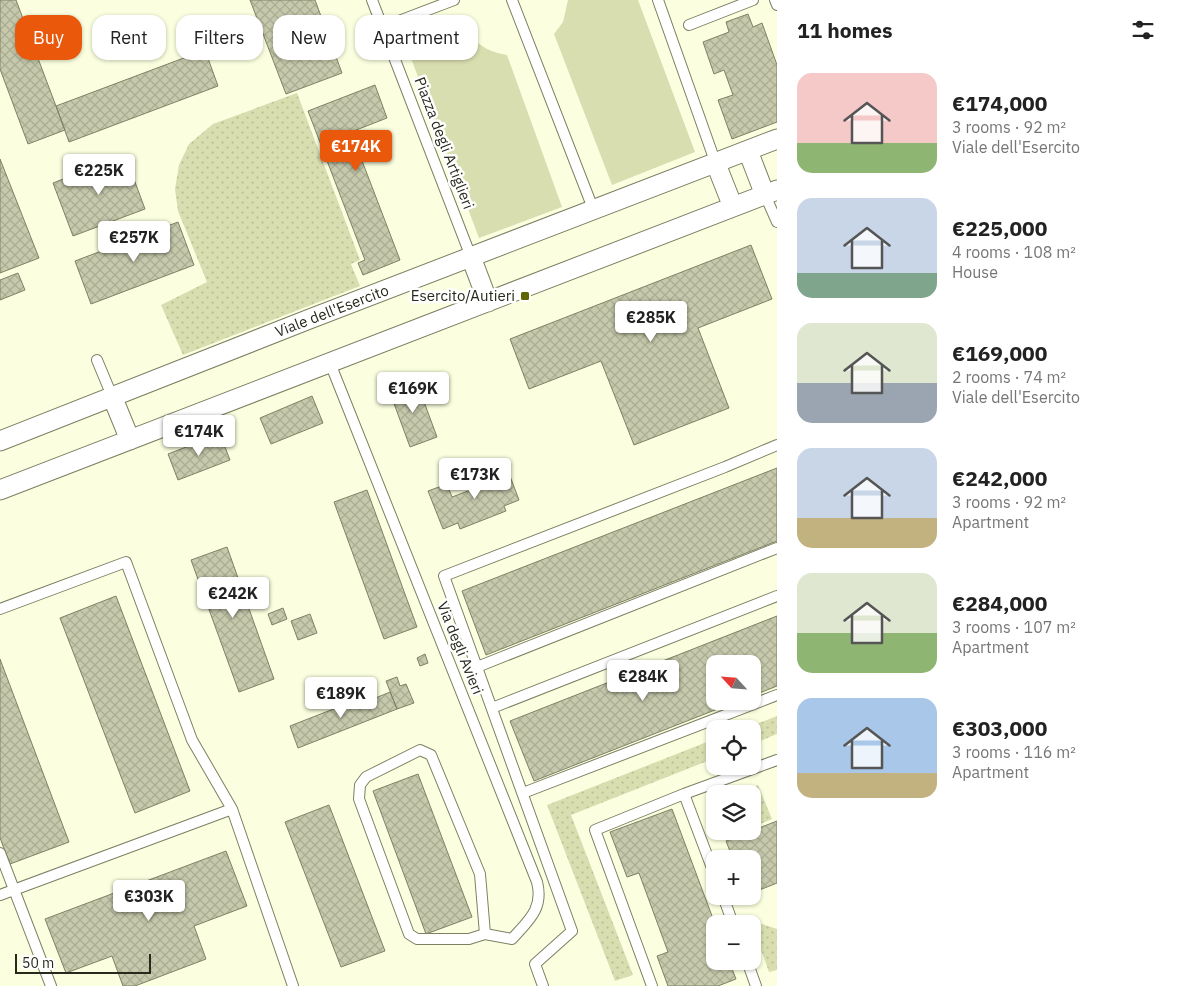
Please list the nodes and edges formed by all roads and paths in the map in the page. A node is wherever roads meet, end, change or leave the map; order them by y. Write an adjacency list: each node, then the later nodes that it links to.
1 (372, 0): 8 (lane, Piazza degli Artiglieri)
2 (454, 0): 9 (lane)
3 (512, 0): 17 (lane)
4 (658, 0): 14 (lane)
5 (753, 0): 10 (lane)
6 (775, 0): 7 (lane)
7 (777, 5)
8 (378, 15)
9 (415, 15)
10 (689, 24)
11 (396, 60): 19 (lane, Piazza degli Artiglieri)
12 (777, 140): 13 (street, Viale dell'Esercito)
13 (748, 151): 14 (street, Viale dell'Esercito); 15 (street)
14 (716, 164): 16 (street); 17 (street, Viale dell'Esercito)
15 (771, 192): 16 (street); 18 (lane)
16 (733, 207): 20 (street)
17 (594, 211): 19 (street, Viale dell'Esercito)
18 (777, 222)
19 (471, 257): 20 (street); 23 (street, Viale dell'Esercito)
20 (488, 302): 22 (street)
21 (97, 360): 23 (lane)
22 (330, 362): 24 (street); 42 (lane, Via degli Avieri)
23 (112, 396): 24 (street); 25 (street, Viale dell'Esercito)
24 (130, 440): 27 (street)
25 (0, 441)
26 (777, 445): 31 (lane)
27 (0, 490)
28 (777, 548): 31 (lane)
29 (777, 596): 33 (lane)
30 (0, 610): 37 (lane)
31 (477, 667): 33 (lane)
32 (777, 695): 35 (lane)
33 (492, 708): 35 (lane)
34 (777, 760): 36 (lane)
35 (523, 793): 46 (lane)
36 (684, 794): 38 (lane); 47 (lane)
37 (232, 809): 40 (lane); 45 (lane)
38 (706, 852)
39 (0, 853): 40 (lane)
40 (14, 890): 41 (lane); 44 (lane)
41 (0, 895)
42 (485, 934): 42 (lane)
43 (750, 970): 48 (lane)
44 (51, 986)
45 (293, 986)
46 (543, 986)
47 (652, 986)
48 (756, 986)

